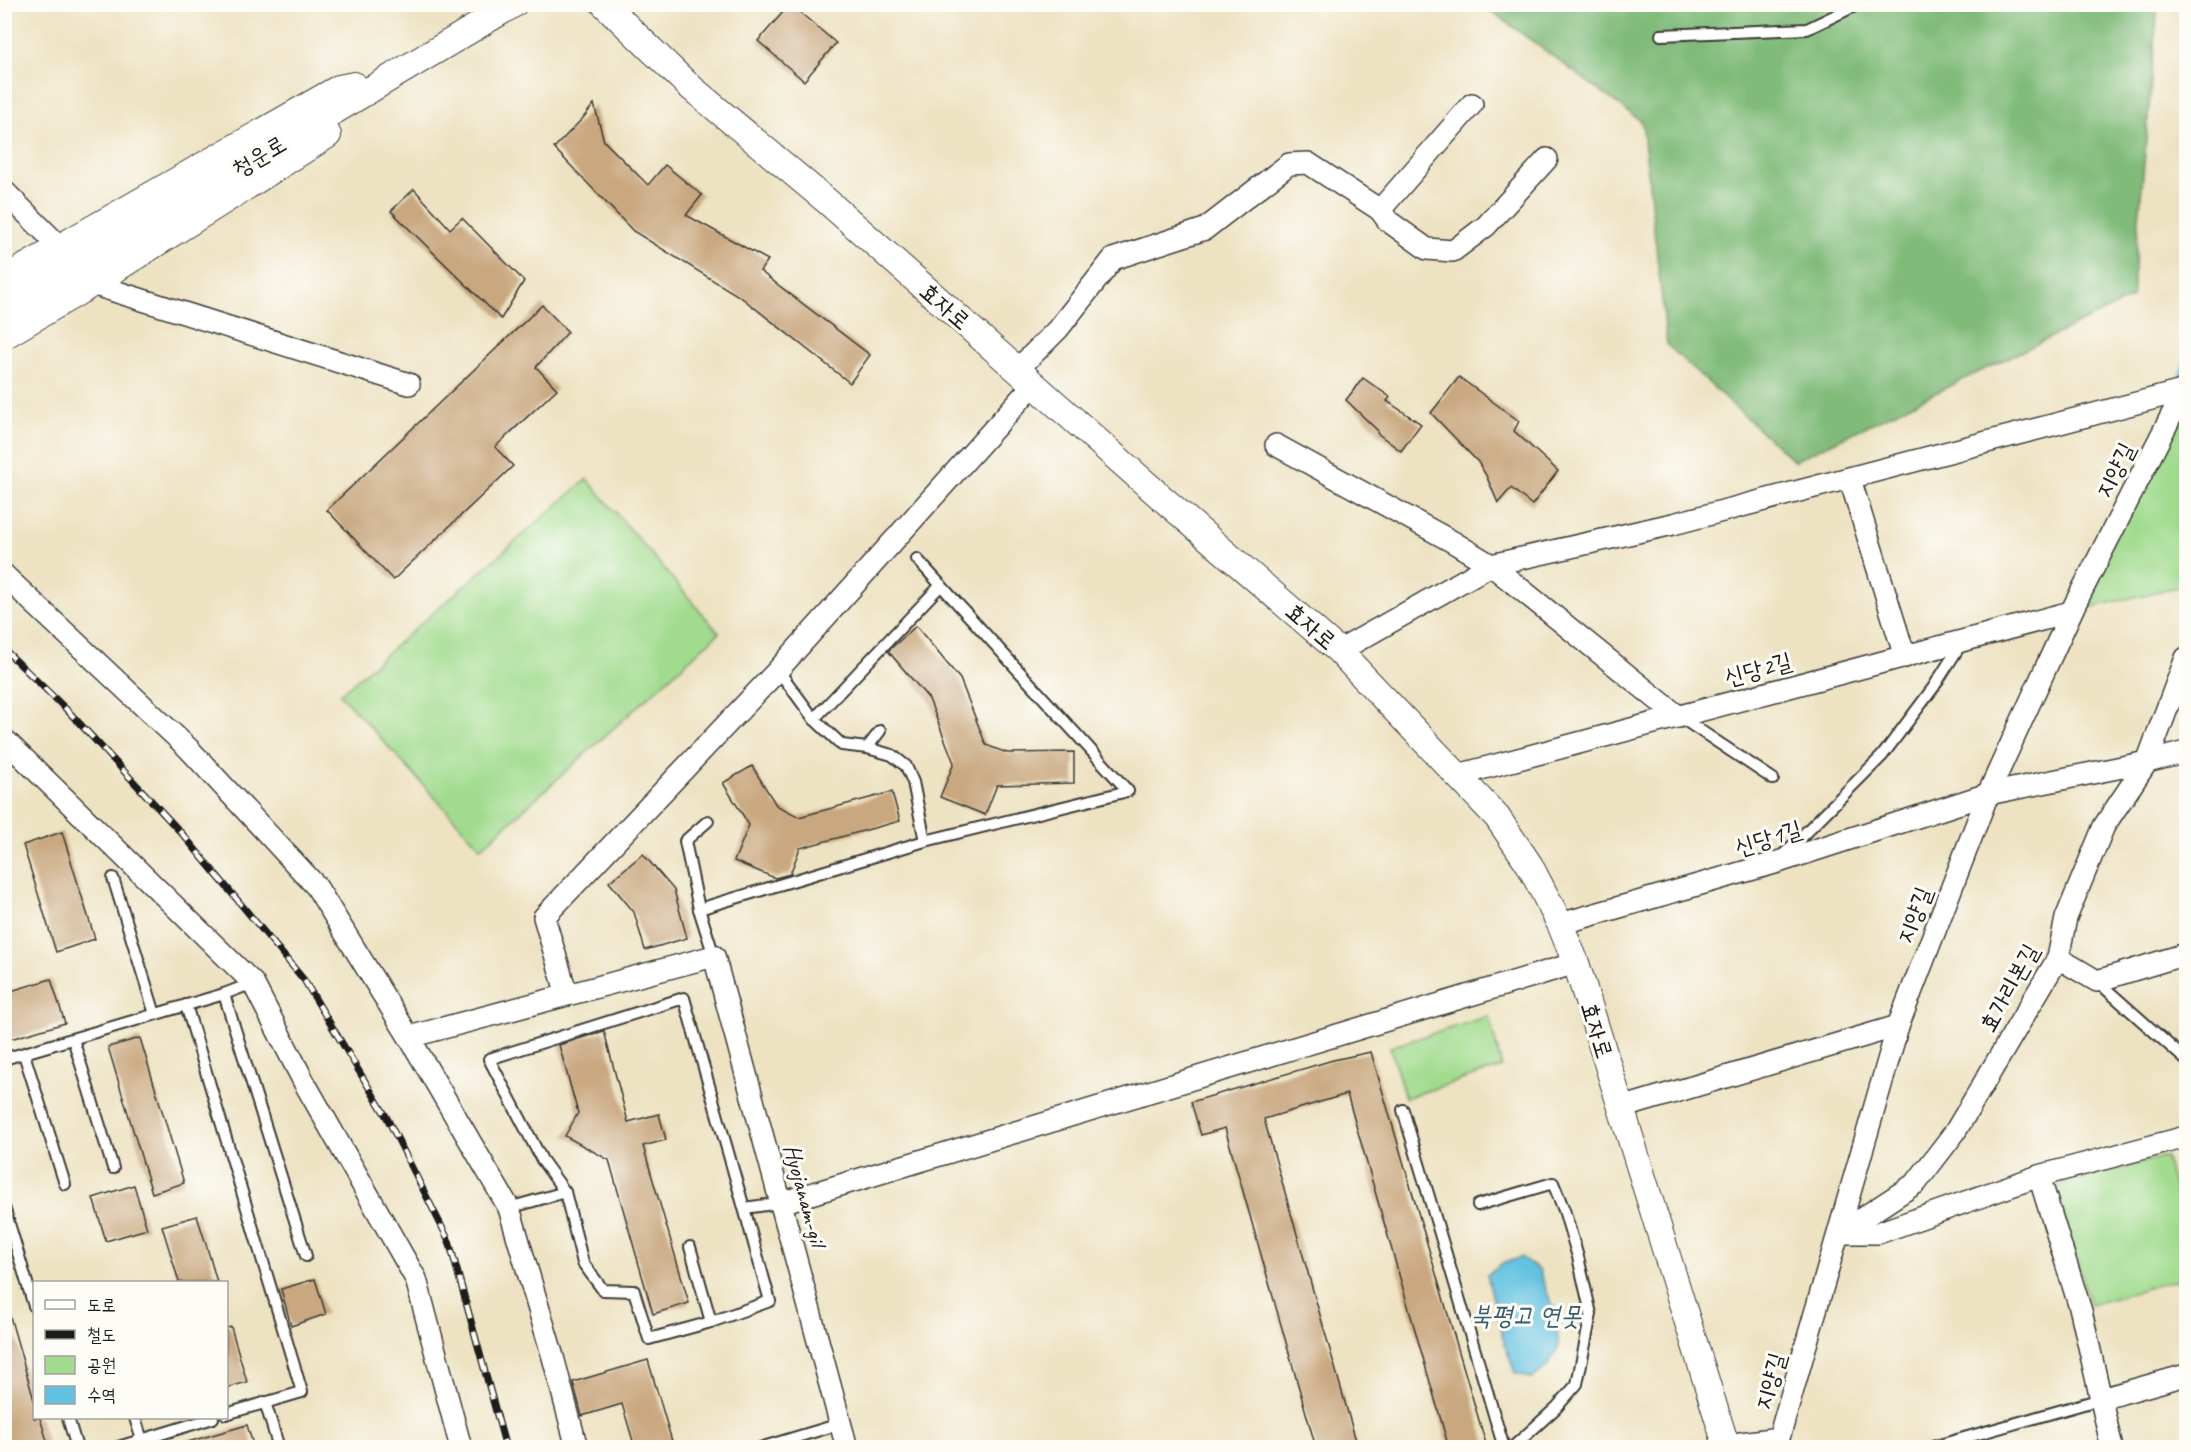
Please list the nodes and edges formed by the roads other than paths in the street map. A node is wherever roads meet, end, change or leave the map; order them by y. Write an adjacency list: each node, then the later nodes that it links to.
1 (514, 4): 5 (street, 청운로)
2 (604, 4): 15 (street, 효자로)
3 (1859, 4): 4 (lane)
4 (1661, 35)
5 (395, 75): 10 (street); 12 (street); 13 (street, 청운로)
6 (1472, 104): 9 (street)
7 (1547, 159): 9 (street)
8 (4, 191): 10 (street)
9 (1380, 210): 15 (street)
10 (60, 247): 11 (street)
11 (4, 279)
12 (92, 284): 14 (street); 16 (street)
13 (4, 308)
14 (4, 336)
15 (1025, 377): 26 (street, 효자로); 29 (street)
16 (409, 384)
17 (2186, 389): 19 (street); 24 (street, 지양길)
18 (1276, 445): 21 (street)
19 (1850, 478): 21 (street); 27 (street)
20 (917, 559): 23 (lane)
21 (1491, 565): 26 (street); 30 (street)
22 (4, 575): 57 (street)
23 (941, 585): 31 (lane); 41 (lane)
24 (2071, 612): 25 (street, 신당2길); 39 (street, 지양길)
25 (1963, 641): 27 (street, 신당2길); 42 (lane)
26 (1339, 651): 37 (street, 효자로)
27 (1905, 657): 30 (street, 신당2길)
28 (2187, 658): 36 (street, 효가리본길)
29 (778, 670): 31 (lane); 53 (street)
30 (1680, 717): 37 (street, 신당2길); 38 (lane)
31 (814, 719): 34 (lane)
32 (880, 731): 34 (lane)
33 (4, 739): 51 (street)
34 (867, 748): 41 (lane)
35 (2187, 752): 36 (street, 신당1길)
36 (2147, 762): 39 (street, 신당1길); 48 (street, 효가리본길)
37 (1458, 775): 45 (street, 효자로)
38 (1773, 779)
39 (1988, 794): 42 (street, 신당1길); 56 (street, 지양길)
40 (708, 821): 44 (lane)
41 (925, 841): 44 (lane)
42 (1774, 863): 45 (street, 신당1길)
43 (113, 878): 55 (lane)
44 (699, 909): 47 (lane)
45 (1560, 924): 49 (street, 효자로)
46 (2187, 954): 50 (street)
47 (714, 957): 53 (street); 69 (street, Hyojanam-gil)
48 (2058, 958): 50 (street); 74 (street, 효가리본길)
49 (1576, 963): 62 (street, 효자로); 69 (street)
50 (2097, 981): 61 (lane)
51 (253, 983): 52 (lane); 93 (street)
52 (224, 994): 54 (lane); 76 (lane)
53 (567, 995): 57 (street)
54 (186, 1005): 55 (lane); 81 (lane)
55 (155, 1014): 58 (lane)
56 (1898, 1026): 62 (street); 74 (street, 지양길)
57 (409, 1037): 72 (street)
58 (73, 1039): 59 (lane); 65 (lane)
59 (24, 1054): 60 (lane); 67 (lane)
60 (4, 1059)
61 (2187, 1060)
62 (1621, 1108): 89 (street, 효자로)
63 (1403, 1110): 97 (lane)
64 (2187, 1137): 66 (street)
65 (113, 1168)
66 (2039, 1176): 74 (street); 80 (street)
67 (65, 1184)
68 (565, 1192): 72 (lane); 73 (lane); 78 (lane)
69 (781, 1203): 73 (lane); 87 (street, Hyojanam-gil)
70 (1478, 1205): 98 (lane)
71 (4, 1207): 77 (lane)
72 (509, 1208): 94 (street)
73 (744, 1208): 78 (lane)
74 (1840, 1233): 89 (street, 지양길)
75 (690, 1247): 78 (lane)
76 (306, 1256)
77 (33, 1303)
78 (711, 1322)
79 (2187, 1375): 80 (street)
80 (2101, 1399): 99 (lane); 100 (street)
81 (265, 1402): 82 (lane); 92 (lane)
82 (228, 1413)
83 (68, 1419): 90 (lane)
84 (135, 1419): 88 (lane)
85 (204, 1419): 86 (lane)
86 (186, 1421): 88 (lane)
87 (840, 1424): 95 (lane); 96 (street, Hyojanam-gil)
88 (142, 1440): 91 (lane)
89 (1724, 1447)
90 (77, 1448)
91 (115, 1448)
92 (279, 1448)
93 (461, 1448)
94 (577, 1448)
95 (760, 1448)
96 (847, 1448)
97 (1504, 1448)
98 (1512, 1448)
99 (1929, 1448)
100 (2112, 1448)

